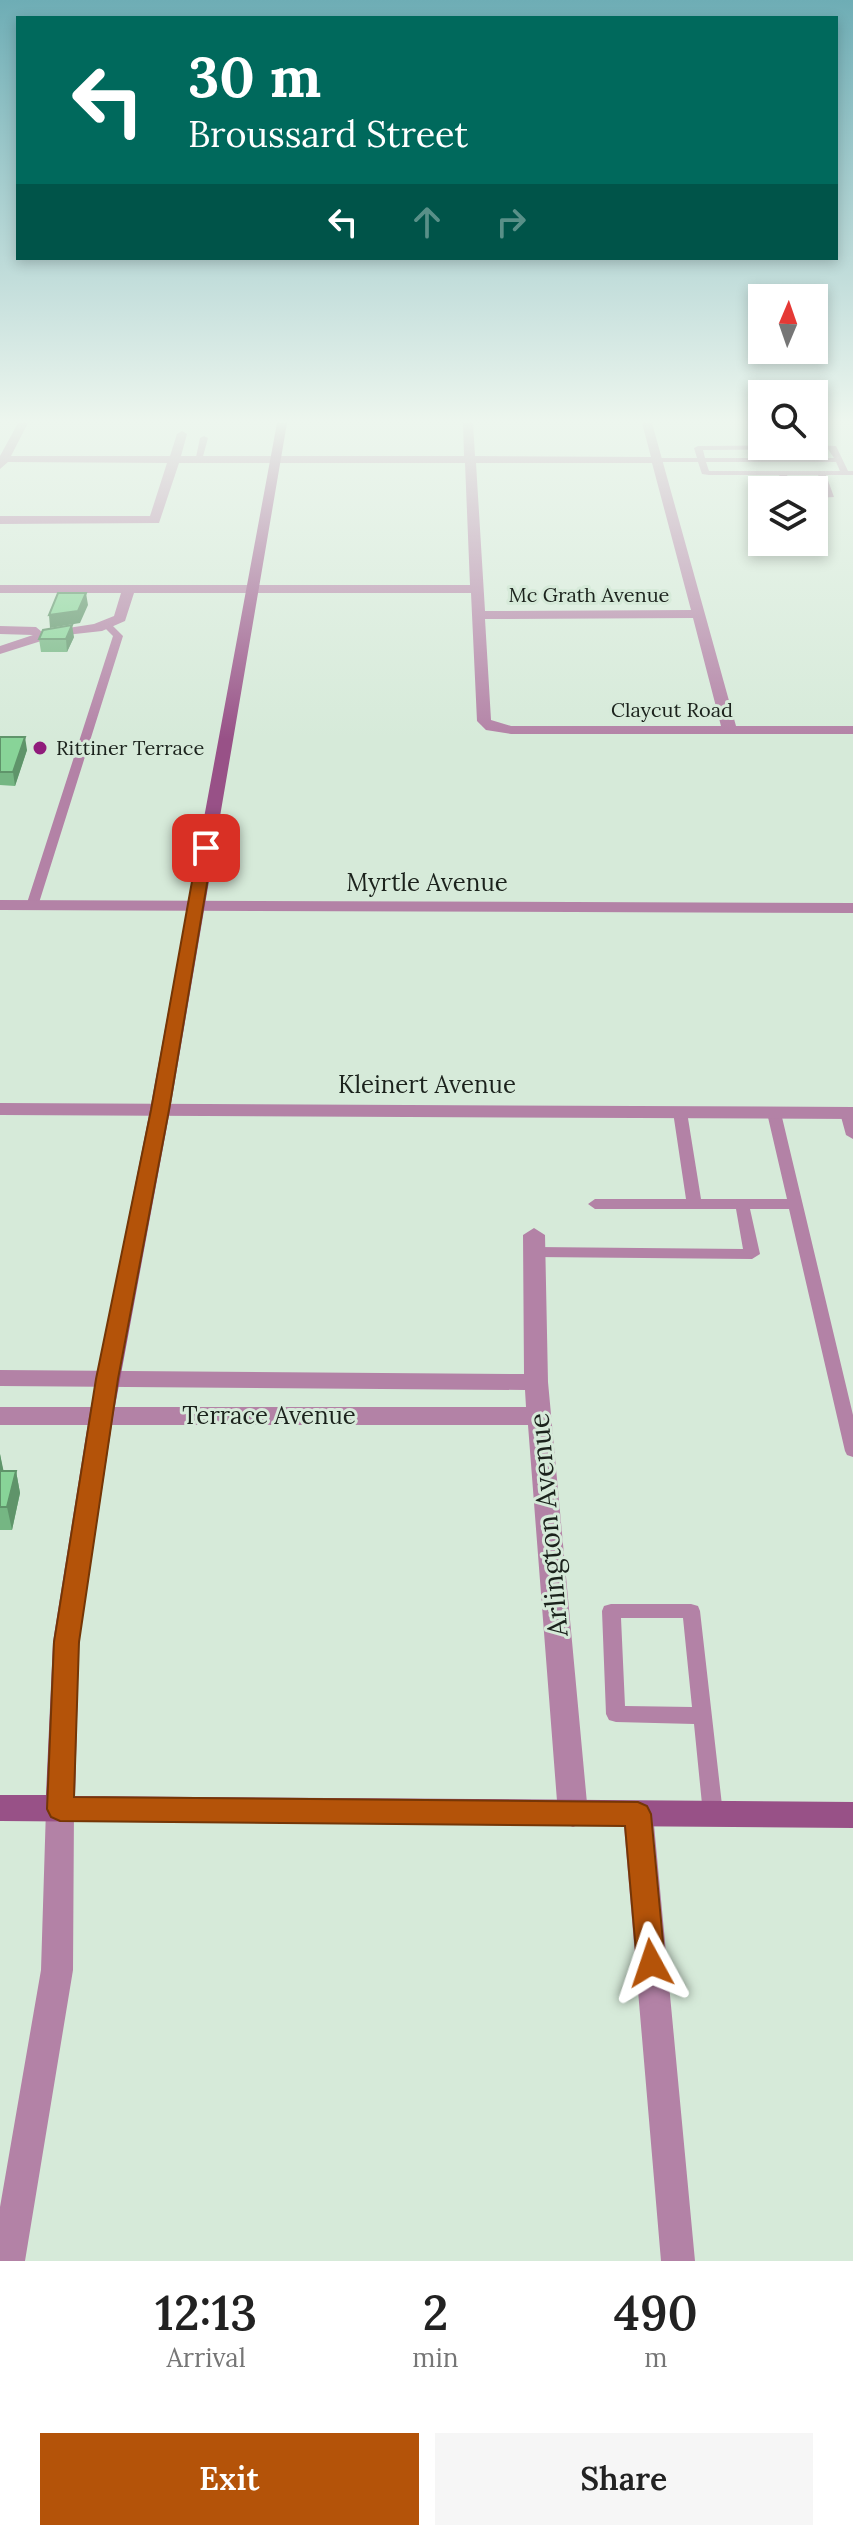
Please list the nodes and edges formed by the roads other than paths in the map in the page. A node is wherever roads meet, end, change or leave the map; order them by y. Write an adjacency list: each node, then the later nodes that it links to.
1 (262, 529): 5 (street)
2 (474, 529): 6 (street)
3 (676, 529): 8 (street)
4 (0, 589): 7 (street, Mc Grath Avenue)
5 (251, 589): 6 (street, Mc Grath Avenue); 7 (street, Mc Grath Avenue); 18 (street)
6 (477, 589): 9 (street)
7 (128, 590): 10 (street)
8 (699, 614): 9 (street, Mc Grath Avenue); 14 (street)
9 (479, 615): 14 (street, Claycut Road)
10 (106, 624): 12 (street); 17 (lane)
11 (0, 630): 12 (street)
12 (55, 632): 13 (street)
13 (0, 650)
14 (730, 730): 15 (street, Claycut Road)
15 (853, 730)
16 (0, 905): 17 (street, Myrtle Avenue)
17 (32, 906): 18 (street, Myrtle Avenue)
18 (196, 906): 19 (street, Myrtle Avenue); 21 (street)
19 (853, 908)
20 (0, 1109): 21 (street, Kleinert Avenue)
21 (160, 1110): 22 (street, Kleinert Avenue); 32 (street)
22 (680, 1112): 23 (street, Kleinert Avenue); 27 (lane)
23 (774, 1113): 24 (street, Kleinert Avenue); 29 (lane)
24 (850, 1113): 25 (lane)
25 (853, 1135)
26 (595, 1204): 27 (lane)
27 (694, 1204): 28 (lane)
28 (742, 1204): 29 (lane); 30 (lane)
29 (795, 1204): 37 (lane)
30 (535, 1244): 33 (street, Arlington Avenue)
31 (0, 1378): 32 (street, Terrace Avenue)
32 (107, 1379): 33 (street, Terrace Avenue); 36 (street)
33 (536, 1382): 35 (street, Arlington Avenue)
34 (0, 1416): 36 (street, Terrace Avenue)
35 (539, 1416): 36 (street, Terrace Avenue); 41 (street, Arlington Avenue)
36 (101, 1417): 40 (street)
37 (853, 1451)
38 (703, 1716): 38 (lane); 43 (lane)
39 (0, 1808): 40 (street)
40 (60, 1809): 41 (street); 45 (street)
41 (573, 1814): 42 (street)
42 (638, 1814): 43 (street); 46 (street)
43 (713, 1814): 44 (street)
44 (853, 1815)
45 (8, 2261)
46 (678, 2261)

